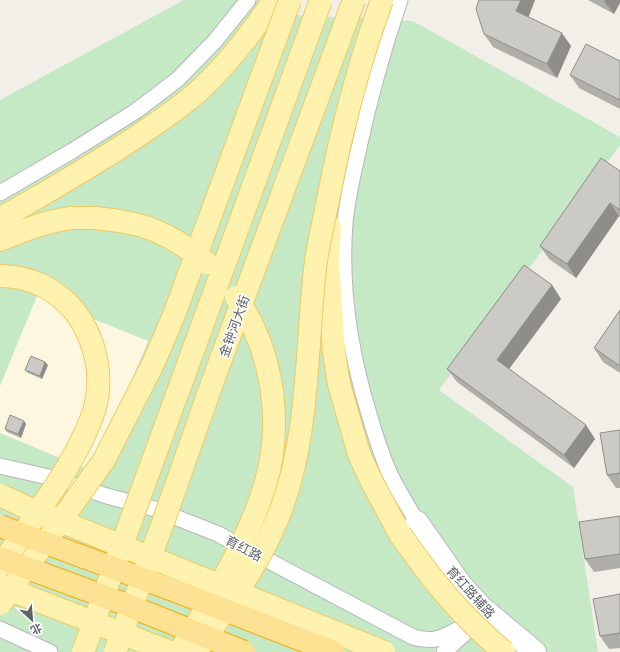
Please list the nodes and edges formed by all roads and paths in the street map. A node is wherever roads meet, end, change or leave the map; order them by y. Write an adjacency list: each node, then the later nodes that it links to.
1 (248, 0): 9 (street)
2 (274, 0): 10 (main road)
3 (290, 0): 21 (main road, bridge)
4 (321, 0): 27 (main road, bridge)
5 (354, 0): 28 (main road, 金钟河大街, bridge)
6 (382, 0): 8 (main road, bridge)
7 (400, 0): 15 (street)
8 (334, 165): 31 (main road, bridge); 37 (main road, bridge)
9 (0, 193)
10 (0, 219)
11 (0, 240): 30 (main road, bridge)
12 (0, 276): 18 (main road, bridge)
13 (0, 466): 25 (street, 育红路)
14 (0, 495): 34 (main road, bridge)
15 (417, 522): 20 (main road, 育红路辅路)
16 (0, 526): 33 (highway, bridge)
17 (0, 558): 32 (highway, bridge)
18 (0, 566)
19 (0, 586): 29 (main road, bridge)
20 (474, 598): 22 (street); 23 (main road, 育红路辅路)
21 (0, 604)
22 (475, 623): 23 (street, 育红路); 25 (street, 育红路); 36 (street)
23 (505, 628): 38 (main road, 育红路辅路)
24 (0, 629): 26 (street)
25 (400, 630): 35 (street)
26 (50, 652)
27 (83, 652)
28 (115, 652)
29 (170, 652)
30 (179, 652)
31 (196, 652)
32 (244, 652)
33 (333, 652)
34 (384, 652)
35 (418, 652)
36 (444, 652)
37 (504, 652)
38 (535, 652)

